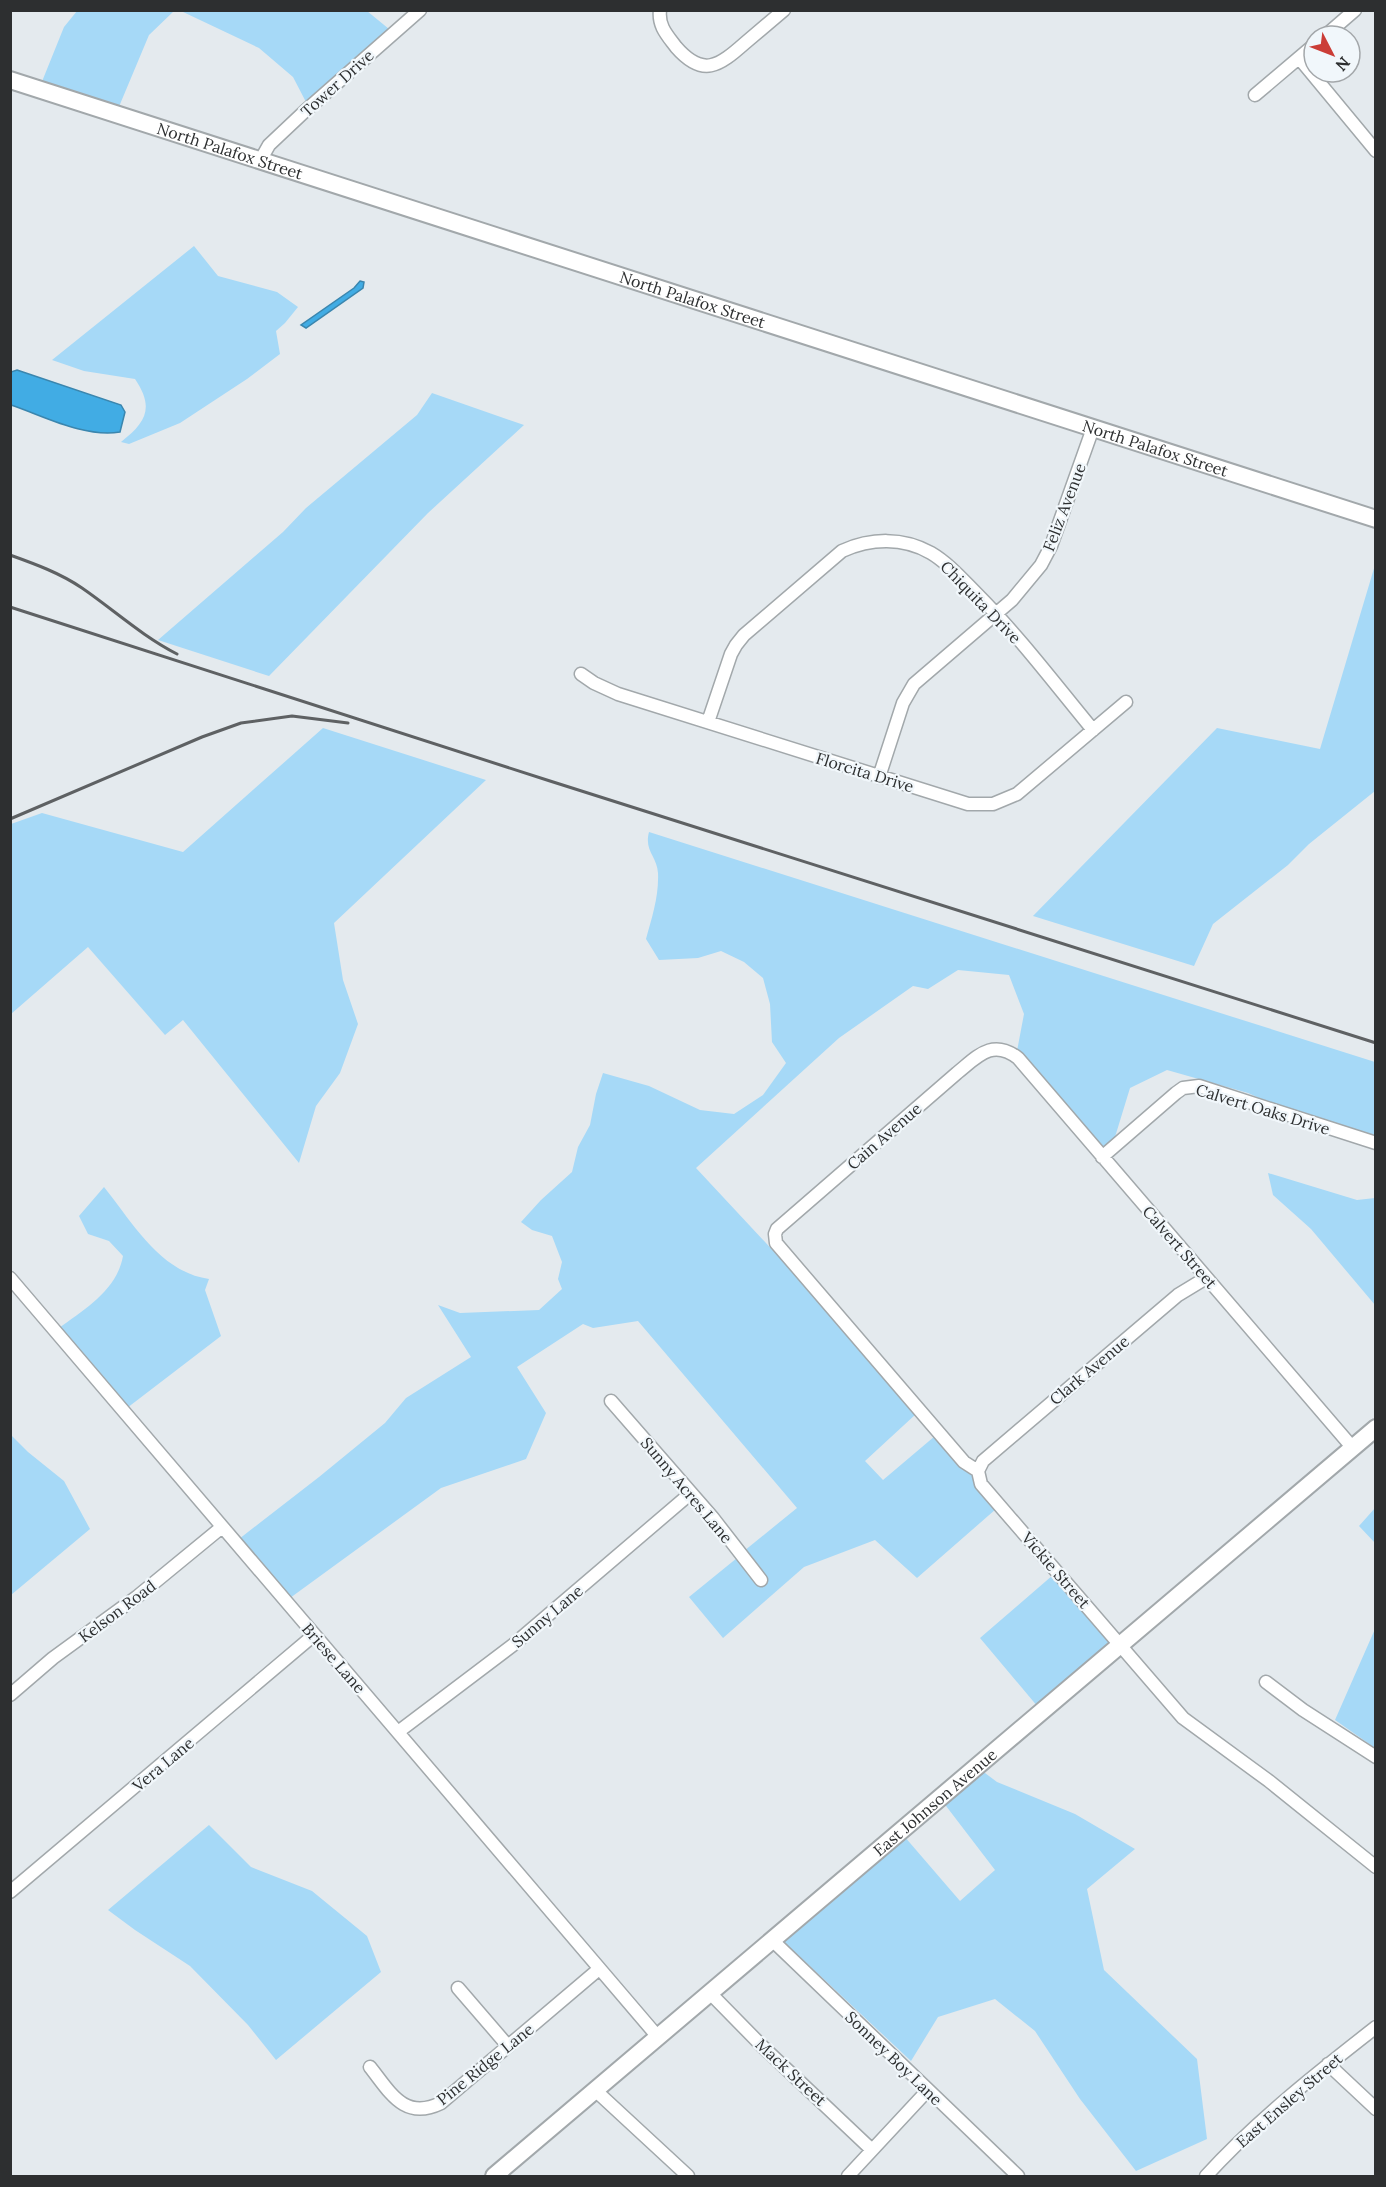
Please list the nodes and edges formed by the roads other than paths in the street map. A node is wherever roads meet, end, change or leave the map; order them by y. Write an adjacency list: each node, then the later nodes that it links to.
1 (420, 10): 11 (street, Tower Drive)
2 (660, 10): 3 (street)
3 (784, 10)
4 (1355, 10): 5 (street)
5 (1339, 24)
6 (1302, 55): 7 (street)
7 (1299, 58): 9 (street); 10 (street)
8 (10, 80): 11 (main road, North Palafox Street)
9 (1255, 95)
10 (1376, 151)
11 (261, 161): 12 (main road, North Palafox Street)
12 (1093, 428): 13 (main road, North Palafox Street); 14 (street, Feliz Avenue)
13 (1374, 515)
14 (996, 613): 17 (street, Chiquita Drive); 18 (street, Chiquita Drive); 19 (street, Feliz Avenue)
15 (581, 674): 17 (street, Florcita Drive)
16 (1126, 702): 18 (street, Florcita Drive)
17 (708, 723): 19 (street, Florcita Drive)
18 (1093, 730): 19 (street, Florcita Drive)
19 (879, 777)
20 (1005, 1050): 22 (street, Calvert Street); 23 (street, Cain Avenue)
21 (1376, 1143): 22 (street, Calvert Oaks Drive)
22 (1102, 1157): 25 (street, Calvert Street)
23 (775, 1238): 30 (street, Vickie Street)
24 (10, 1278): 26 (street, Briese Lane)
25 (1206, 1278): 29 (street, Calvert Street); 30 (street, Clark Avenue)
26 (15, 1292): 32 (street, Briese Lane)
27 (611, 1401): 31 (street, Sunny Acres Lane)
28 (1376, 1428): 29 (main road, East Johnson Avenue)
29 (1352, 1447): 35 (main road, East Johnson Avenue)
30 (978, 1471): 35 (street, Vickie Street)
31 (691, 1493): 33 (street, Sunny Acres Lane); 38 (street, Sunny Lane)
32 (222, 1527): 34 (street, Briese Lane); 37 (street, Kelson Road)
33 (761, 1580)
34 (314, 1635): 38 (street, Briese Lane); 41 (street, Vera Lane)
35 (1119, 1645): 40 (street, Vickie Street); 42 (main road, East Johnson Avenue)
36 (1266, 1682): 39 (street)
37 (10, 1695)
38 (398, 1732): 43 (street, Briese Lane)
39 (1376, 1757)
40 (1376, 1867)
41 (10, 1892)
42 (772, 1940): 45 (main road, East Johnson Avenue); 52 (street, Sonney Boy Lane)
43 (599, 1969): 47 (street, Briese Lane); 48 (street, Pine Ridge Lane)
44 (458, 1988): 48 (street)
45 (710, 1993): 47 (main road, East Johnson Avenue); 54 (street, Mack Street)
46 (1376, 2027): 49 (street, East Ensley Street)
47 (658, 2037): 51 (main road, East Johnson Avenue)
48 (508, 2046): 50 (street, Pine Ridge Lane)
49 (1328, 2064): 53 (street); 59 (street, East Ensley Street)
50 (370, 2067)
51 (595, 2090): 55 (main road, East Johnson Avenue); 56 (street)
52 (928, 2090): 54 (street); 58 (street, Sonney Boy Lane)
53 (1376, 2109)
54 (872, 2150): 57 (street)
55 (494, 2176)
56 (688, 2176)
57 (848, 2176)
58 (1018, 2176)
59 (1206, 2176)

